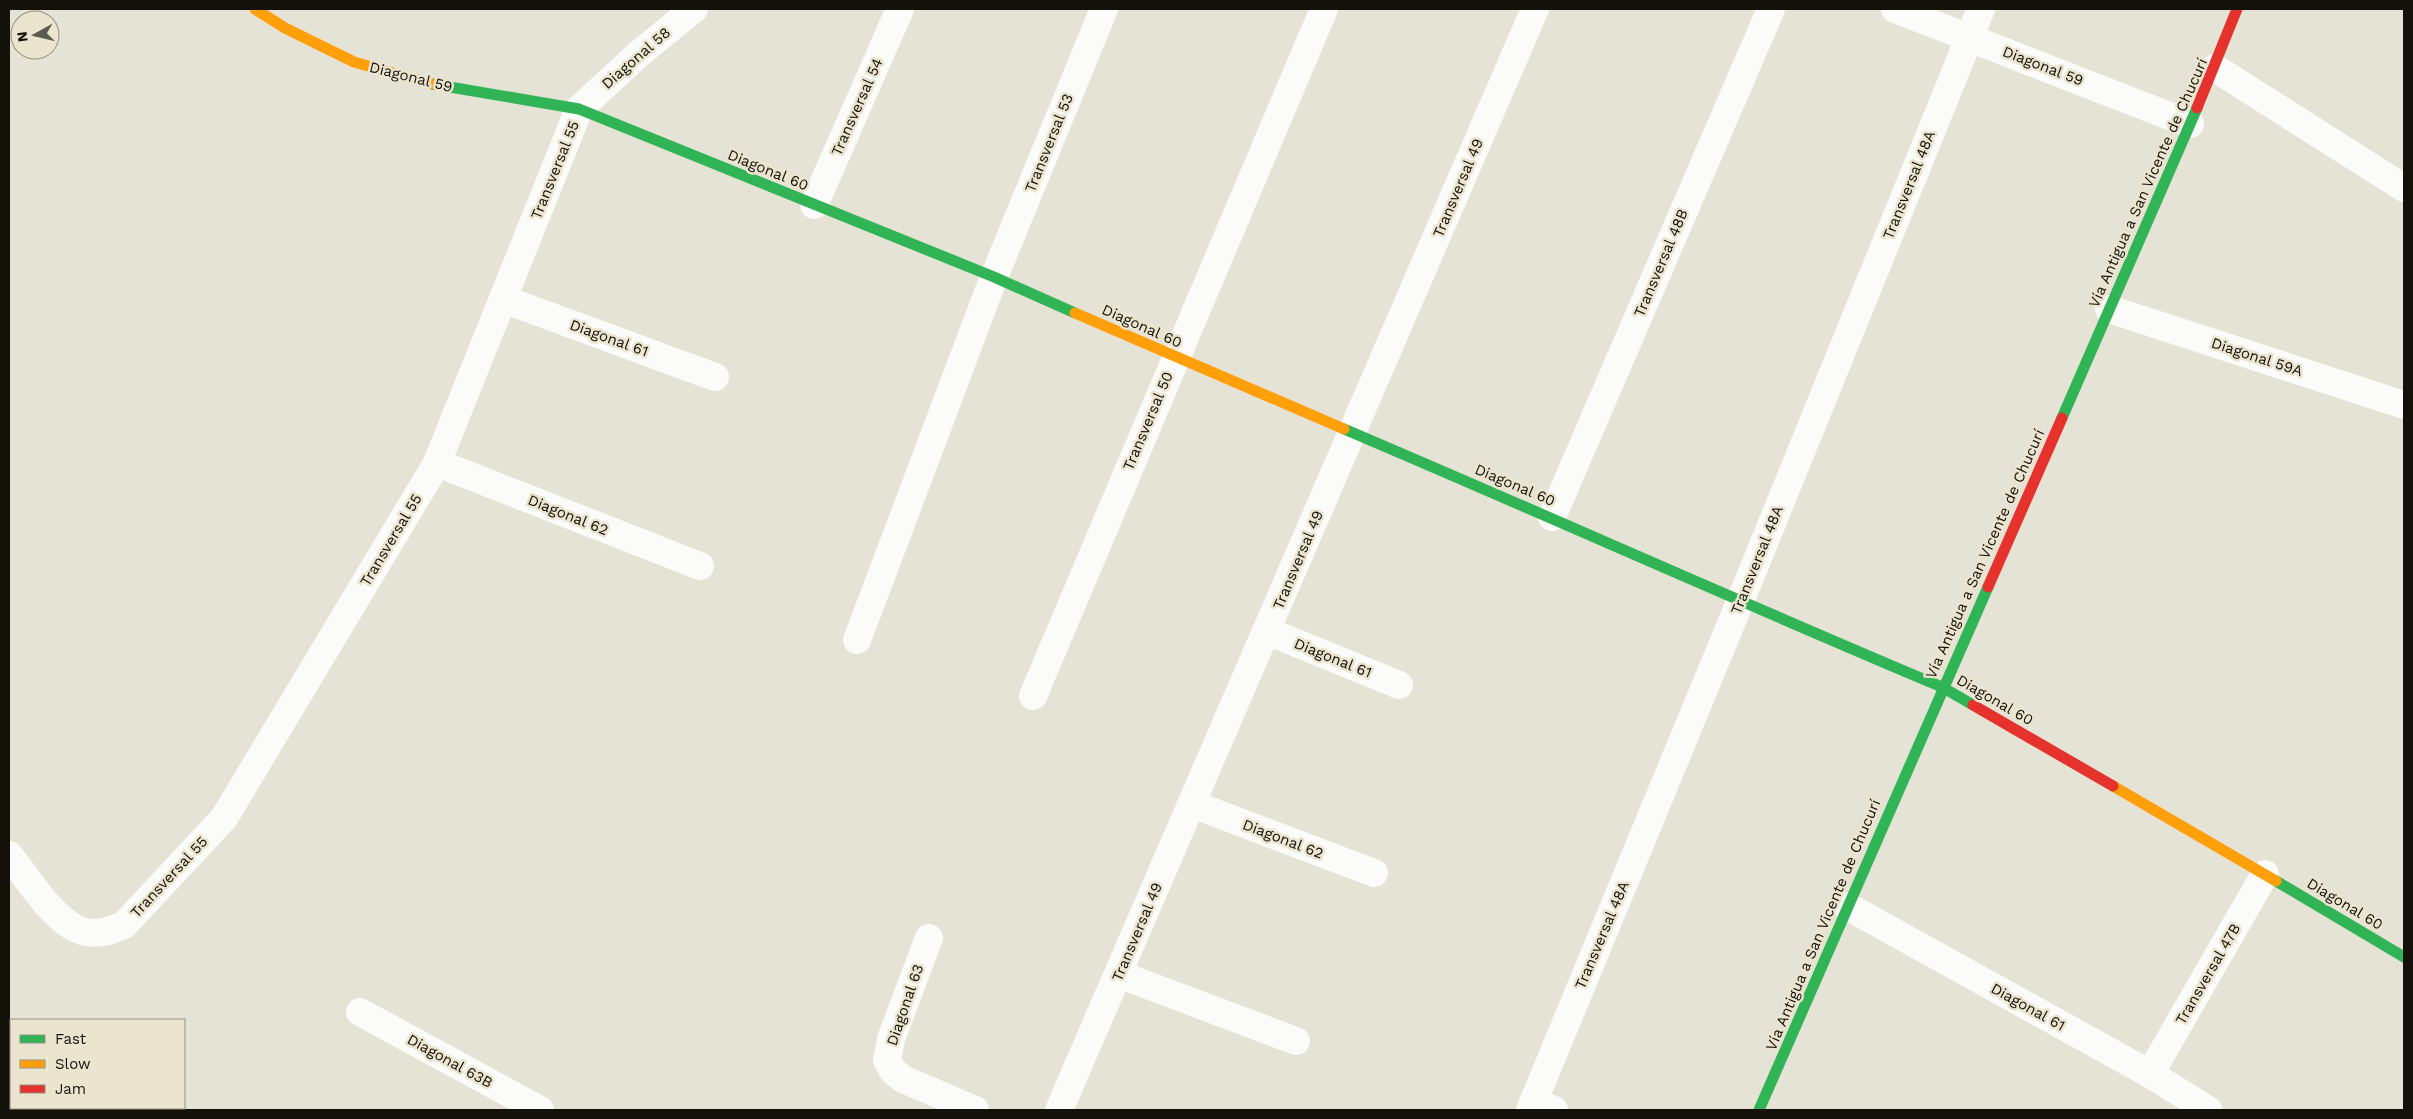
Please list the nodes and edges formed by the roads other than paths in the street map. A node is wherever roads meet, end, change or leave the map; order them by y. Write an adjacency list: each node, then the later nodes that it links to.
1 (255, 9): 13 (street, Diagonal 59)
2 (694, 9): 13 (street, Diagonal 58)
3 (900, 9): 16 (street, Transversal 54)
4 (1104, 9): 17 (street, Transversal 53)
5 (1324, 9): 20 (street, Transversal 50)
6 (1535, 9): 23 (street, Transversal 49)
7 (1771, 9): 25 (street, Transversal 48B)
8 (1895, 9): 11 (street, Diagonal 59)
9 (1981, 9): 11 (street, Transversal 48A)
10 (2238, 9): 12 (street, Vía Antigua a San Vicente de Chucurí)
11 (1969, 38): 14 (street, Diagonal 59); 27 (street, Transversal 48A)
12 (2215, 68): 14 (street, Vía Antigua a San Vicente de Chucurí); 15 (street)
13 (579, 109): 16 (street, Diagonal 60); 18 (street, Transversal 55)
14 (2190, 124): 19 (street, Vía Antigua a San Vicente de Chucurí)
15 (2404, 188)
16 (814, 205): 17 (street, Diagonal 60)
17 (994, 277): 20 (street, Diagonal 60); 29 (street)
18 (503, 300): 21 (street, Diagonal 61); 24 (street, Transversal 55)
19 (2109, 308): 22 (street, Diagonal 59A); 31 (street, Vía Antigua a San Vicente de Chucurí)
20 (1175, 358): 23 (street, Diagonal 60); 32 (street, Transversal 50)
21 (715, 377)
22 (2404, 405)
23 (1353, 432): 25 (street, Diagonal 60); 28 (street, Transversal 49)
24 (437, 463): 26 (street, Diagonal 62); 34 (street, Transversal 55)
25 (1552, 517): 27 (street, Diagonal 60)
26 (700, 566)
27 (1740, 602): 31 (street, Diagonal 60); 44 (street, Transversal 48A)
28 (1267, 631): 30 (street, Diagonal 61); 33 (street, Transversal 49)
29 (857, 640)
30 (1399, 685)
31 (1942, 687): 36 (street, Diagonal 60); 37 (street, Vía Antigua a San Vicente de Chucurí)
32 (1033, 696)
33 (1192, 804): 35 (street, Diagonal 62); 40 (street, Transversal 49)
34 (9, 855)
35 (1374, 873)
36 (2265, 874): 39 (street, Diagonal 60); 43 (street, Transversal 47B)
37 (1847, 906): 43 (street, Diagonal 61); 45 (street, Vía Antigua a San Vicente de Chucurí)
38 (929, 938): 47 (street, Diagonal 63)
39 (2404, 957)
40 (1118, 974): 42 (street); 48 (street, Transversal 49)
41 (360, 1012): 46 (street, Diagonal 63B)
42 (1296, 1041)
43 (2150, 1074): 49 (street, Diagonal 61)
44 (1539, 1108)
45 (1764, 1108)
46 (540, 1110)
47 (975, 1110)
48 (1059, 1110)
49 (2208, 1110)

